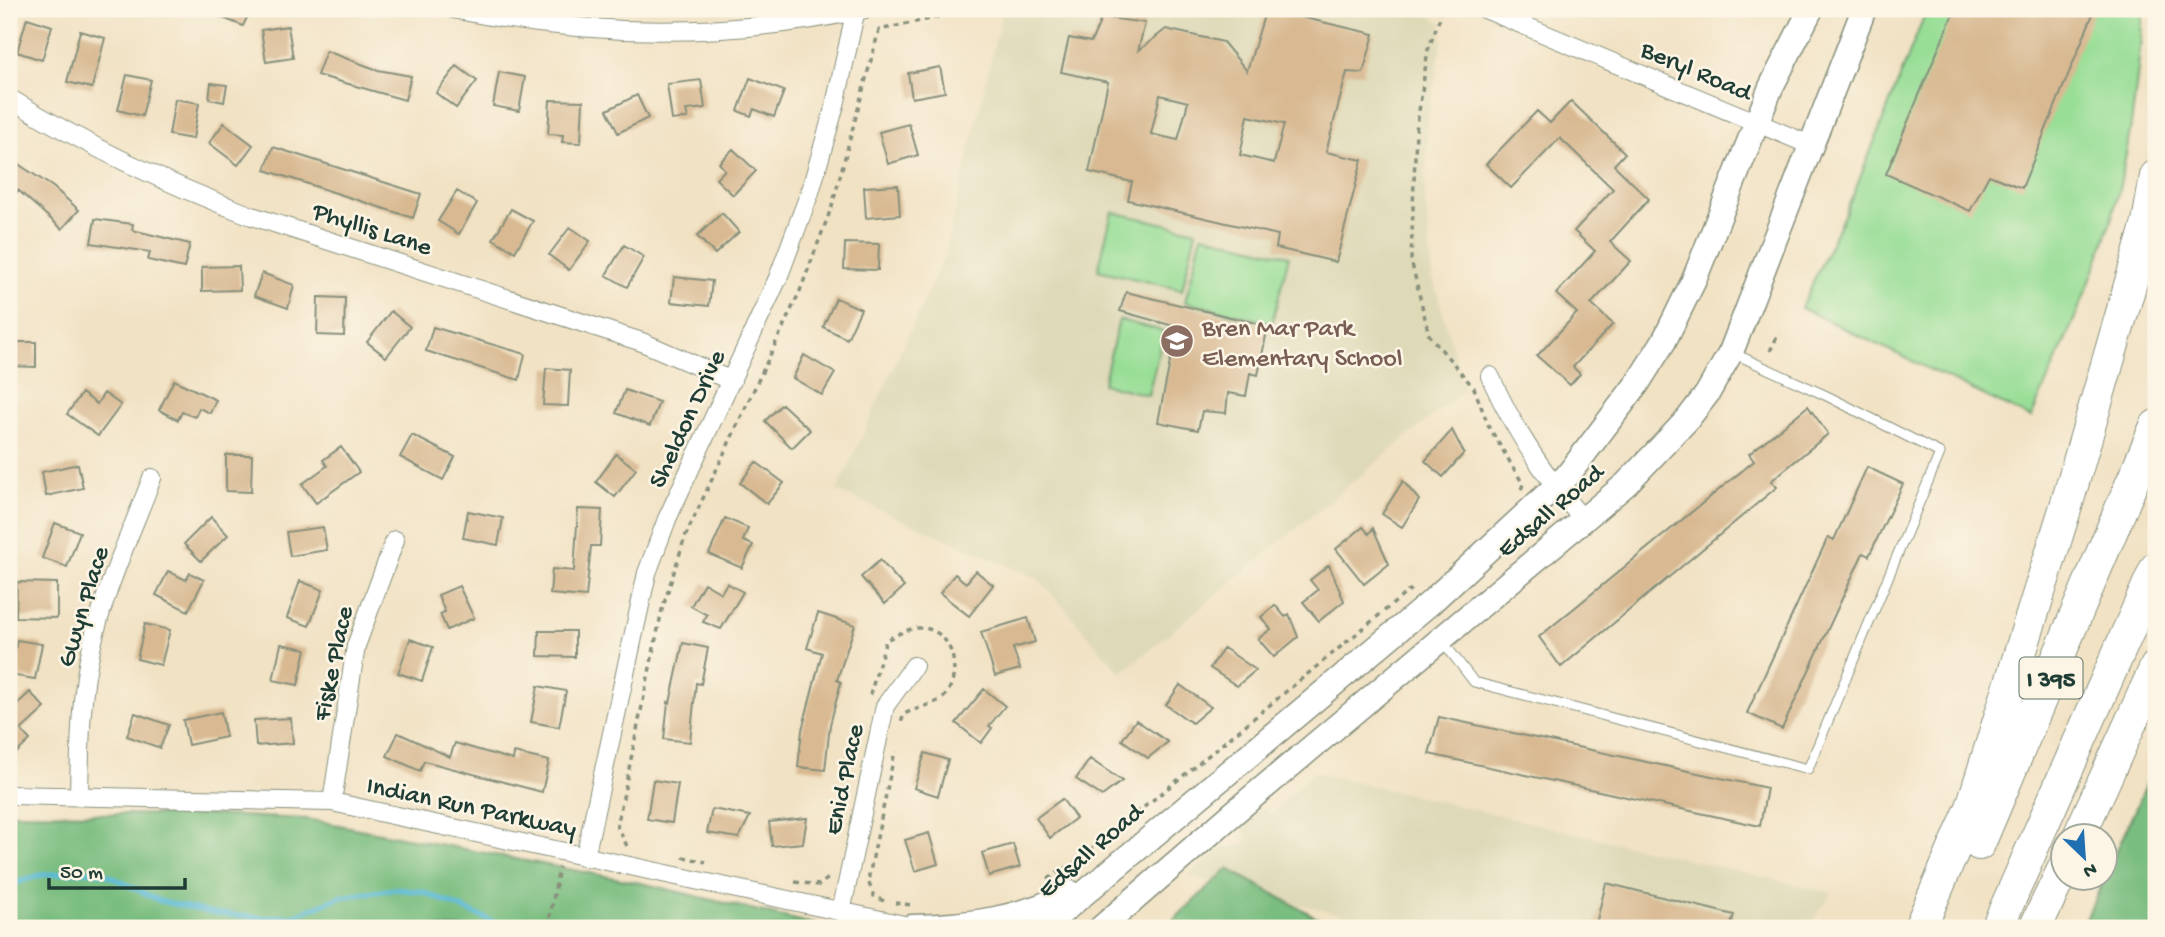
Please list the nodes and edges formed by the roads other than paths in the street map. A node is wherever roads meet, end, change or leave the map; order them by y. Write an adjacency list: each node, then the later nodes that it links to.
1 (453, 9): 2 (street)
2 (859, 9): 13 (street, Sheldon Drive)
3 (1485, 9): 7 (street, Beryl Road)
4 (1811, 9): 7 (main road, Edsall Road)
5 (1864, 9): 8 (main road, Edsall Road)
6 (9, 99): 13 (street, Phyllis Lane)
7 (1756, 122): 8 (street, Beryl Road); 16 (main road, Edsall Road)
8 (1810, 145): 11 (main road, Edsall Road)
9 (2156, 176): 10 (highway)
10 (2152, 213): 36 (highway)
11 (1731, 352): 17 (main road, Edsall Road); 20 (lane)
12 (1490, 376): 16 (street)
13 (733, 381): 29 (street, Sheldon Drive)
14 (2156, 426): 37 (highway, I 395)
15 (152, 478): 25 (street, Gwyn Place)
16 (1555, 488): 17 (street); 26 (main road, Edsall Road)
17 (1583, 519): 20 (main road, Edsall Road)
18 (395, 540): 27 (street, Fiske Place)
19 (2156, 568): 38 (highway)
20 (1440, 638): 26 (main road, Edsall Road)
21 (914, 666): 32 (street, Enid Place)
22 (2156, 667): 23 (highway)
23 (2148, 697): 28 (highway)
24 (9, 795): 25 (street, Indian Run Parkway)
25 (79, 796): 27 (street, Indian Run Parkway)
26 (1226, 796): 30 (main road, Edsall Road); 35 (main road, Edsall Road)
27 (332, 802): 29 (street, Indian Run Parkway)
28 (2086, 822)
29 (585, 856): 32 (street, Indian Run Parkway)
30 (1108, 872): 33 (main road); 34 (main road, Edsall Road)
31 (2052, 892): 39 (highway)
32 (841, 912): 33 (street, Indian Run Parkway)
33 (916, 920)
34 (1043, 928)
35 (1101, 928)
36 (1920, 928)
37 (1942, 928)
38 (1997, 928)
39 (2035, 928)

